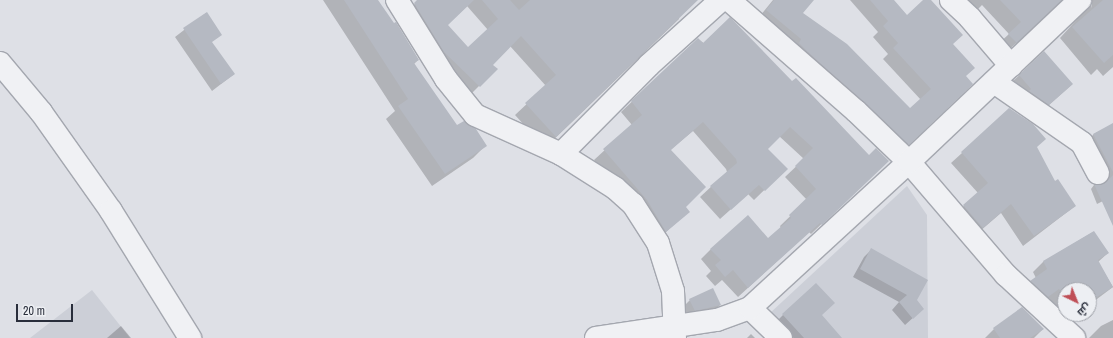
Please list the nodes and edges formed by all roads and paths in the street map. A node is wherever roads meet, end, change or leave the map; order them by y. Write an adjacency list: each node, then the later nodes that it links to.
1 (397, 0): 9 (street)
2 (721, 0): 9 (street)
3 (729, 0): 10 (street)
4 (951, 0): 7 (street)
5 (1080, 0): 7 (street)
6 (0, 64): 14 (street)
7 (1011, 66): 8 (street)
8 (994, 82): 10 (street); 11 (street)
9 (561, 154): 13 (street)
10 (909, 162): 12 (street); 17 (street)
11 (1098, 173)
12 (750, 308): 13 (street); 16 (street)
13 (676, 332): 15 (street)
14 (190, 338)
15 (596, 338)
16 (781, 338)
17 (1074, 338)

